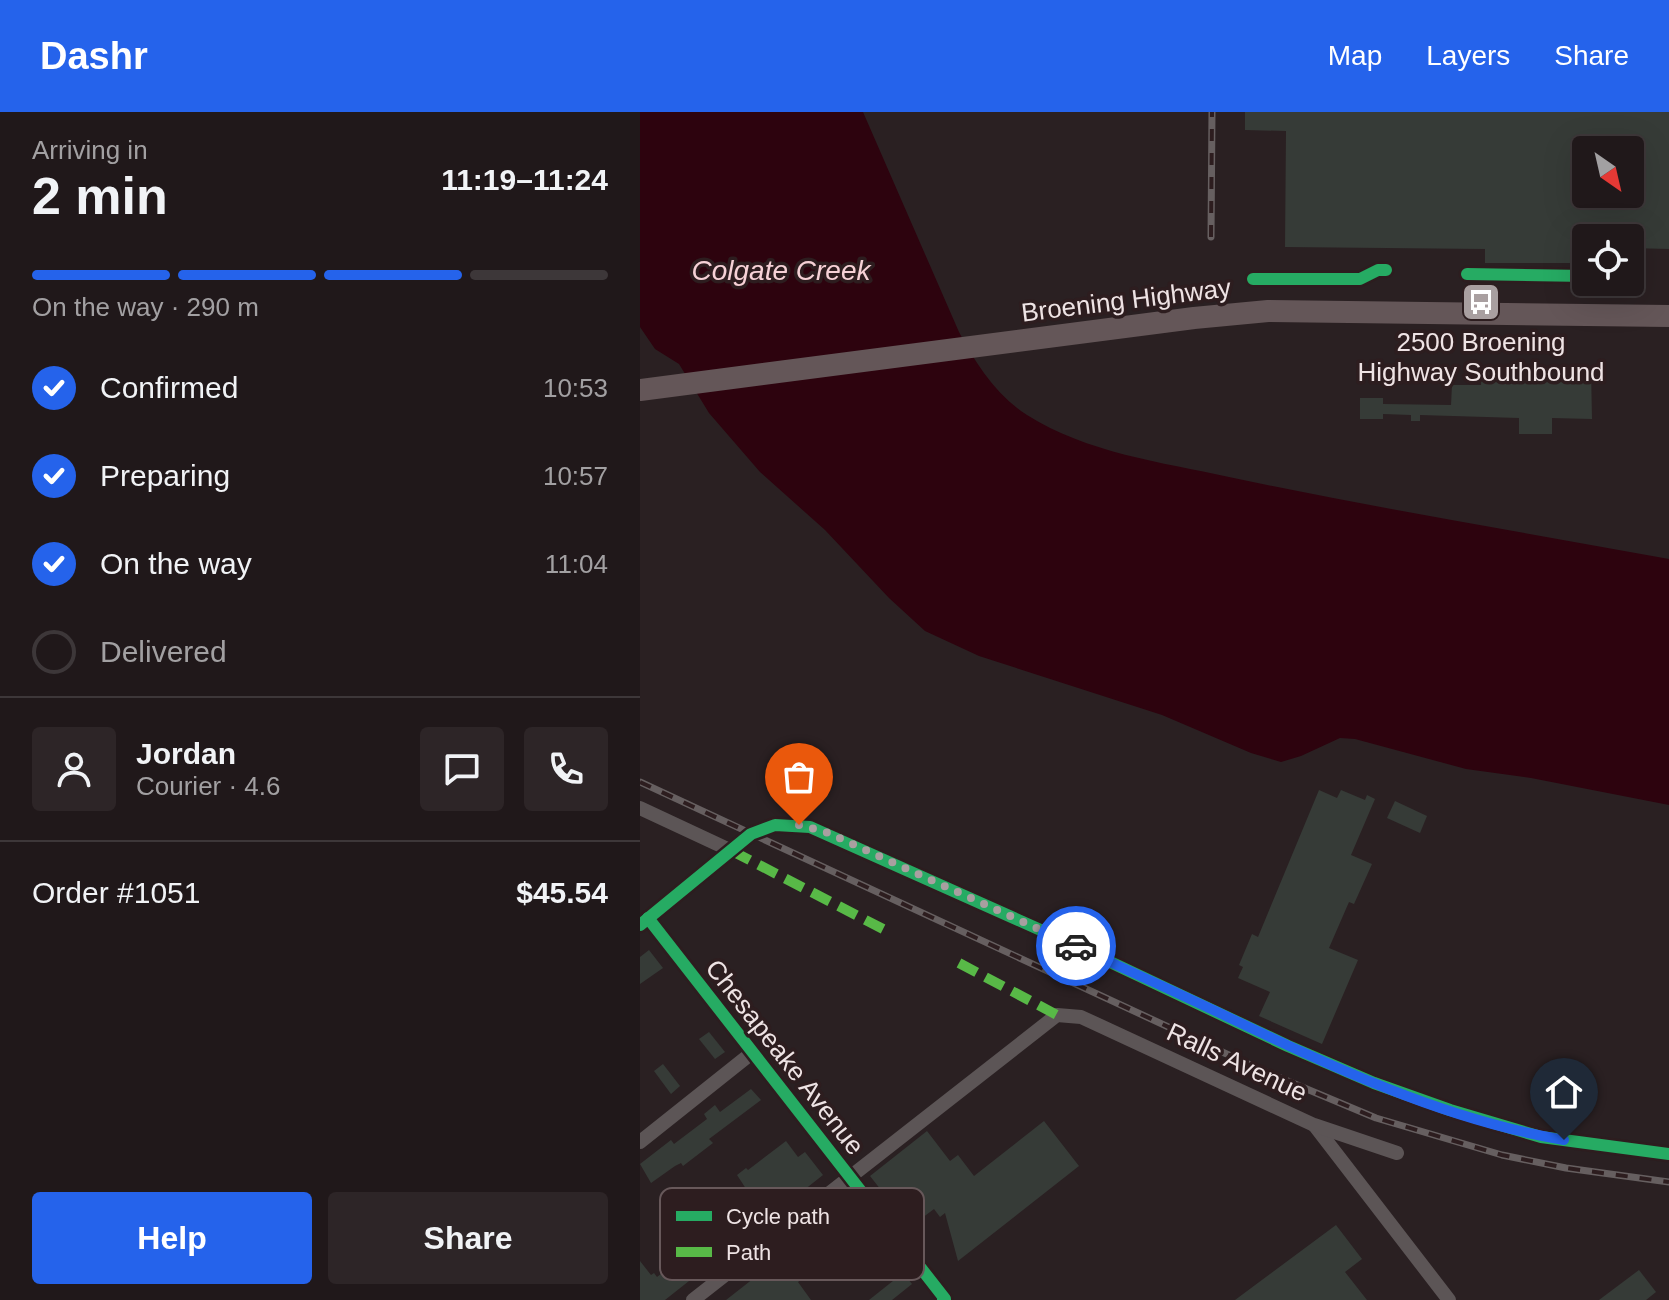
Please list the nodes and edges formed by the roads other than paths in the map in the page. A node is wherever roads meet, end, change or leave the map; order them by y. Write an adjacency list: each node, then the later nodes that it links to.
1 (1669, 316): 2 (main road, Broening Highway)
2 (640, 390)
3 (640, 808): 4 (street)
4 (732, 851): 5 (street); 10 (street)
5 (644, 922): 6 (street, Chesapeake Avenue)
6 (753, 1052): 8 (street); 11 (street, Chesapeake Avenue)
7 (1314, 1125): 9 (street, Ralls Avenue); 11 (street, Ralls Avenue); 18 (street)
8 (640, 1142)
9 (1397, 1153)
10 (1669, 1154)
11 (850, 1176): 12 (street); 13 (street, Chesapeake Avenue)
12 (835, 1188)
13 (859, 1188)
14 (924, 1273): 16 (street, Chesapeake Avenue)
15 (718, 1280): 17 (street)
16 (944, 1299)
17 (693, 1300)
18 (1449, 1300)

